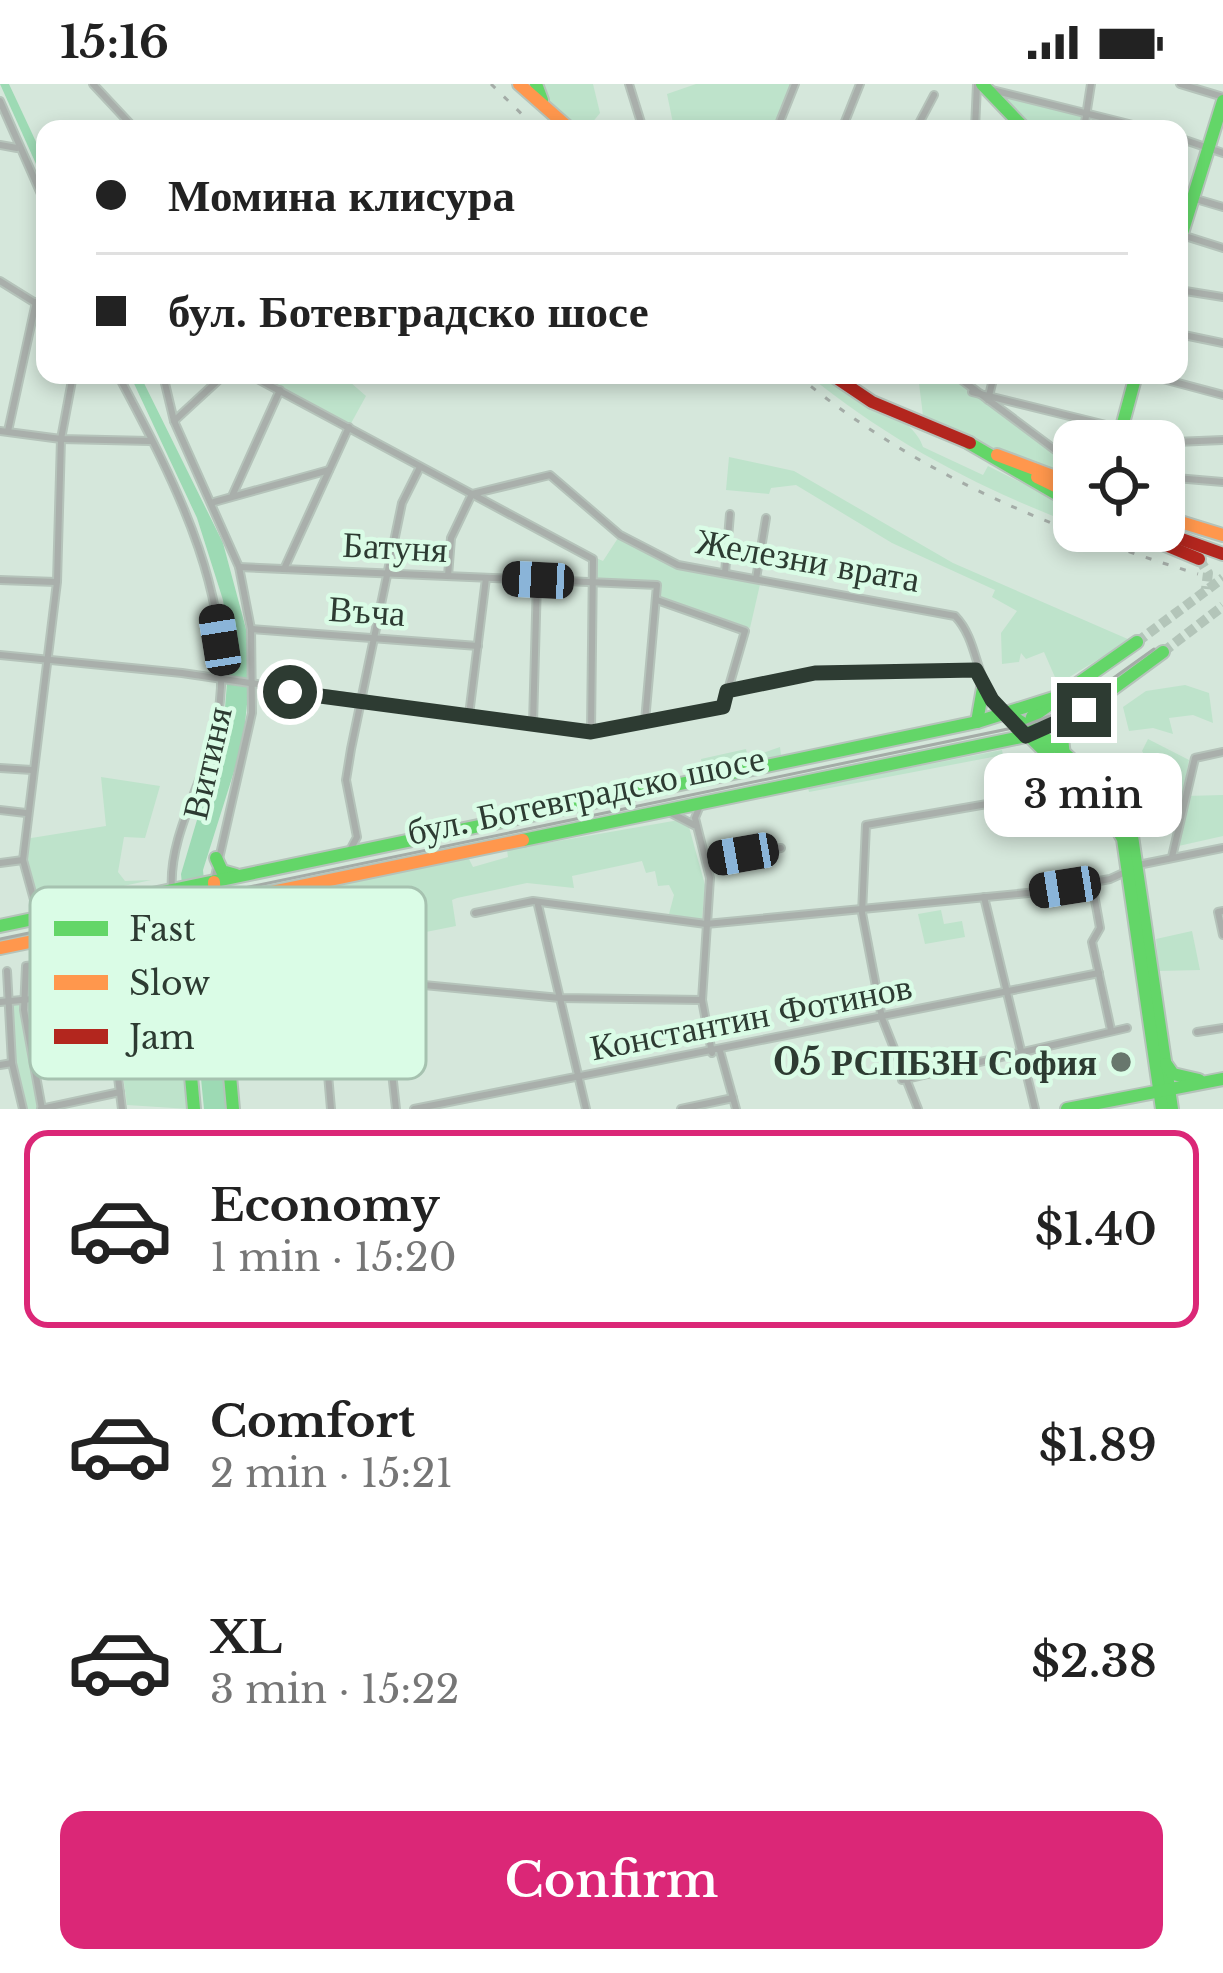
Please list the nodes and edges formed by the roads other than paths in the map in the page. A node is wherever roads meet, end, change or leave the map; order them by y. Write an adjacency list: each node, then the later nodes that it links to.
1 (93, 84): 15 (street)
2 (519, 84): 13 (main road)
3 (536, 84): 13 (main road)
4 (628, 84): 17 (street)
5 (795, 84): 18 (street)
6 (860, 84): 19 (street)
7 (1091, 84): 14 (street)
8 (1180, 84): 11 (street)
9 (983, 86): 14 (street); 21 (street); 22 (main road)
10 (934, 95): 20 (street)
11 (1223, 99): 27 (main road)
12 (0, 101): 26 (street)
13 (543, 101): 16 (main road)
14 (1087, 111): 23 (street); 24 (street)
15 (127, 120)
16 (561, 120)
17 (640, 120)
18 (781, 120)
19 (846, 120)
20 (919, 120)
21 (977, 120)
22 (1016, 120)
23 (1086, 120)
24 (1118, 120)
25 (0, 145): 26 (street)
26 (16, 148): 28 (street)
27 (1216, 150): 29 (main road)
28 (36, 186)
29 (1188, 193)
30 (1188, 197): 31 (street)
31 (1223, 207)
32 (1188, 241): 33 (street)
33 (1223, 248)
34 (0, 280): 37 (street)
35 (1188, 291): 36 (street)
36 (1223, 297)
37 (36, 302): 57 (street)
38 (1188, 336): 39 (street)
39 (1223, 343)
40 (71, 384): 58 (street)
41 (122, 384): 60 (street, Витиня)
42 (165, 384): 55 (street, Витиня)
43 (214, 384): 55 (street)
44 (268, 384): 50 (street)
45 (845, 384): 62 (main road)
46 (964, 384): 52 (street)
47 (992, 384): 52 (street)
48 (1134, 384): 54 (main road)
49 (1182, 384): 51 (street)
50 (280, 390): 56 (street); 71 (street)
51 (1223, 395)
52 (988, 400): 53 (street); 63 (street)
53 (1066, 420)
54 (1128, 420)
55 (174, 421): 73 (street, Витиня)
56 (349, 427): 64 (street); 65 (street)
57 (4, 431): 58 (street)
58 (61, 439): 60 (street); 91 (street)
59 (1223, 440): 61 (street)
60 (150, 441): 102 (street, Витиня)
61 (1185, 442)
62 (969, 443): 66 (main road); 66 (main road)
63 (1053, 448)
64 (420, 466): 72 (street); 84 (street)
65 (329, 470): 71 (street); 83 (street)
66 (1020, 470): 67 (main road); 70 (main road)
67 (1053, 479)
68 (1185, 479): 69 (street)
69 (1223, 482)
70 (1053, 488)
71 (233, 494): 73 (street)
72 (472, 494): 85 (street, Железни врата); 86 (street); 92 (street)
73 (214, 502): 82 (street, Витиня)
74 (730, 514): 85 (street)
75 (766, 518): 88 (street)
76 (1185, 524): 77 (main road)
77 (1223, 533)
78 (1185, 540): 80 (main road)
79 (1182, 552): 81 (main road)
80 (1223, 554)
81 (1199, 559)
82 (239, 567): 83 (street, Батуня); 94 (street, Витиня)
83 (284, 569): 84 (street, Батуня)
84 (386, 573): 86 (street, Батуня); 95 (street)
85 (725, 573): 88 (street, Железни врата)
86 (448, 576): 87 (street, Батуня)
87 (486, 578): 90 (street, Батуня); 97 (street)
88 (756, 579): 101 (street, Железни врата)
89 (0, 580): 91 (street)
90 (538, 580): 92 (street, Батуня); 113 (street)
91 (57, 582): 100 (street)
92 (593, 583): 93 (street, Батуня); 115 (street)
93 (657, 600): 105 (street, Батуня); 111 (street)
94 (251, 629): 95 (street, Въча); 103 (street, Витиня)
95 (373, 638): 97 (street, Въча); 107 (street)
96 (1137, 642): 106 (main road, бул. Ботевградско шосе)
97 (478, 646): 110 (street)
98 (1163, 652): 108 (main road, бул. Ботевградско шосе)
99 (0, 656): 100 (street)
100 (47, 660): 102 (street); 120 (street)
101 (976, 670): 104 (street); 105 (street)
102 (224, 683): 103 (street); 142 (street, Витиня)
103 (252, 687): 107 (street); 133 (street, Витиня)
104 (983, 688): 109 (street); 112 (main road)
105 (727, 691): 111 (street)
106 (1060, 697): 109 (main road, бул. Ботевградско шосе); 114 (main road)
107 (362, 701): 110 (street); 127 (street)
108 (1084, 710): 114 (main road, бул. Ботевградско шосе); 118 (main road)
109 (1008, 714): 112 (main road, бул. Ботевградско шосе); 114 (main road); 116 (main road)
110 (469, 715): 113 (street)
111 (644, 721): 115 (street)
112 (977, 722): 128 (main road, бул. Ботевградско шосе)
113 (533, 724): 115 (street)
114 (1030, 731): 116 (main road, бул. Ботевградско шосе); 118 (main road); 137 (main road)
115 (591, 732)
116 (987, 744): 121 (main road, бул. Ботевградско шосе)
117 (1223, 752): 132 (street)
118 (1064, 756): 137 (main road)
119 (0, 768): 120 (street)
120 (34, 770): 125 (street)
121 (704, 801): 124 (main road, бул. Ботевградско шосе); 126 (street)
122 (1074, 805): 148 (street)
123 (0, 810): 125 (street)
124 (657, 811): 126 (street); 145 (main road, бул. Ботевградско шосе)
125 (28, 813): 134 (street)
126 (697, 827): 135 (street)
127 (357, 837): 128 (street); 131 (street)
128 (375, 848): 131 (main road, бул. Ботевградско шосе)
129 (781, 848): 135 (street)
130 (1223, 848): 132 (street)
131 (347, 854): 138 (main road, бул. Ботевградско шосе)
132 (1172, 857): 137 (street)
133 (216, 858): 138 (main road); 139 (street, Витиня)
134 (23, 860): 136 (street); 141 (street)
135 (706, 860): 152 (street)
136 (0, 863)
137 (1135, 868): 140 (street); 175 (main road); 188 (main road)
138 (239, 875): 139 (main road, бул. Ботевградско шосе)
139 (214, 880): 143 (main road, бул. Ботевградско шосе); 144 (main road, Витиня)
140 (1091, 883): 146 (street); 159 (street)
141 (30, 887)
142 (172, 887)
143 (185, 887)
144 (214, 887)
145 (289, 887)
146 (983, 896): 148 (street); 161 (street)
147 (538, 905): 150 (street); 152 (street); 164 (street)
148 (866, 908): 152 (street); 167 (street)
149 (1223, 911): 154 (street)
150 (475, 913)
151 (30, 920): 153 (main road, бул. Ботевградско шосе)
152 (706, 924): 165 (street)
153 (0, 926)
154 (1223, 934)
155 (30, 942): 156 (main road, бул. Ботевградско шосе)
156 (0, 948)
157 (30, 966): 162 (street)
158 (8, 971): 166 (street)
159 (1099, 974): 161 (street, Константин Фотинов); 170 (street)
160 (426, 985): 164 (street)
161 (1006, 993): 167 (street, Константин Фотинов); 174 (street)
162 (24, 998): 163 (street); 166 (street); 172 (street)
163 (30, 998)
164 (560, 998): 165 (street); 185 (street)
165 (702, 1000): 173 (street)
166 (4, 1001): 176 (street)
167 (882, 1018): 173 (street, Константин Фотинов); 186 (street)
168 (1127, 1028): 170 (street)
169 (1223, 1028): 171 (street)
170 (1112, 1031): 174 (street)
171 (1197, 1032)
172 (30, 1037)
173 (716, 1052): 185 (street, Константин Фотинов); 190 (street)
174 (1021, 1054): 186 (street); 204 (street)
175 (1162, 1058): 187 (main road); 188 (main road)
176 (12, 1063): 177 (street); 192 (street)
177 (0, 1065)
178 (1223, 1078): 187 (main road)
179 (36, 1079): 193 (street)
180 (119, 1079): 189 (street)
181 (191, 1079): 195 (main road)
182 (230, 1079): 196 (main road, Витиня)
183 (328, 1079): 197 (street)
184 (392, 1079): 198 (street)
185 (579, 1079): 191 (street, Константин Фотинов); 200 (street)
186 (902, 1080): 203 (street)
187 (1203, 1081): 188 (main road)
188 (1162, 1088): 205 (main road); 206 (main road); 207 (main road)
189 (120, 1092): 193 (street); 194 (street)
190 (733, 1098): 201 (street); 202 (street)
191 (459, 1105): 199 (street, Константин Фотинов)
192 (23, 1109)
193 (41, 1109)
194 (122, 1109)
195 (194, 1109)
196 (233, 1109)
197 (331, 1109)
198 (395, 1109)
199 (414, 1109)
200 (586, 1109)
201 (681, 1109)
202 (736, 1109)
203 (918, 1109)
204 (1035, 1109)
205 (1066, 1109)
206 (1162, 1109)
207 (1172, 1109)

